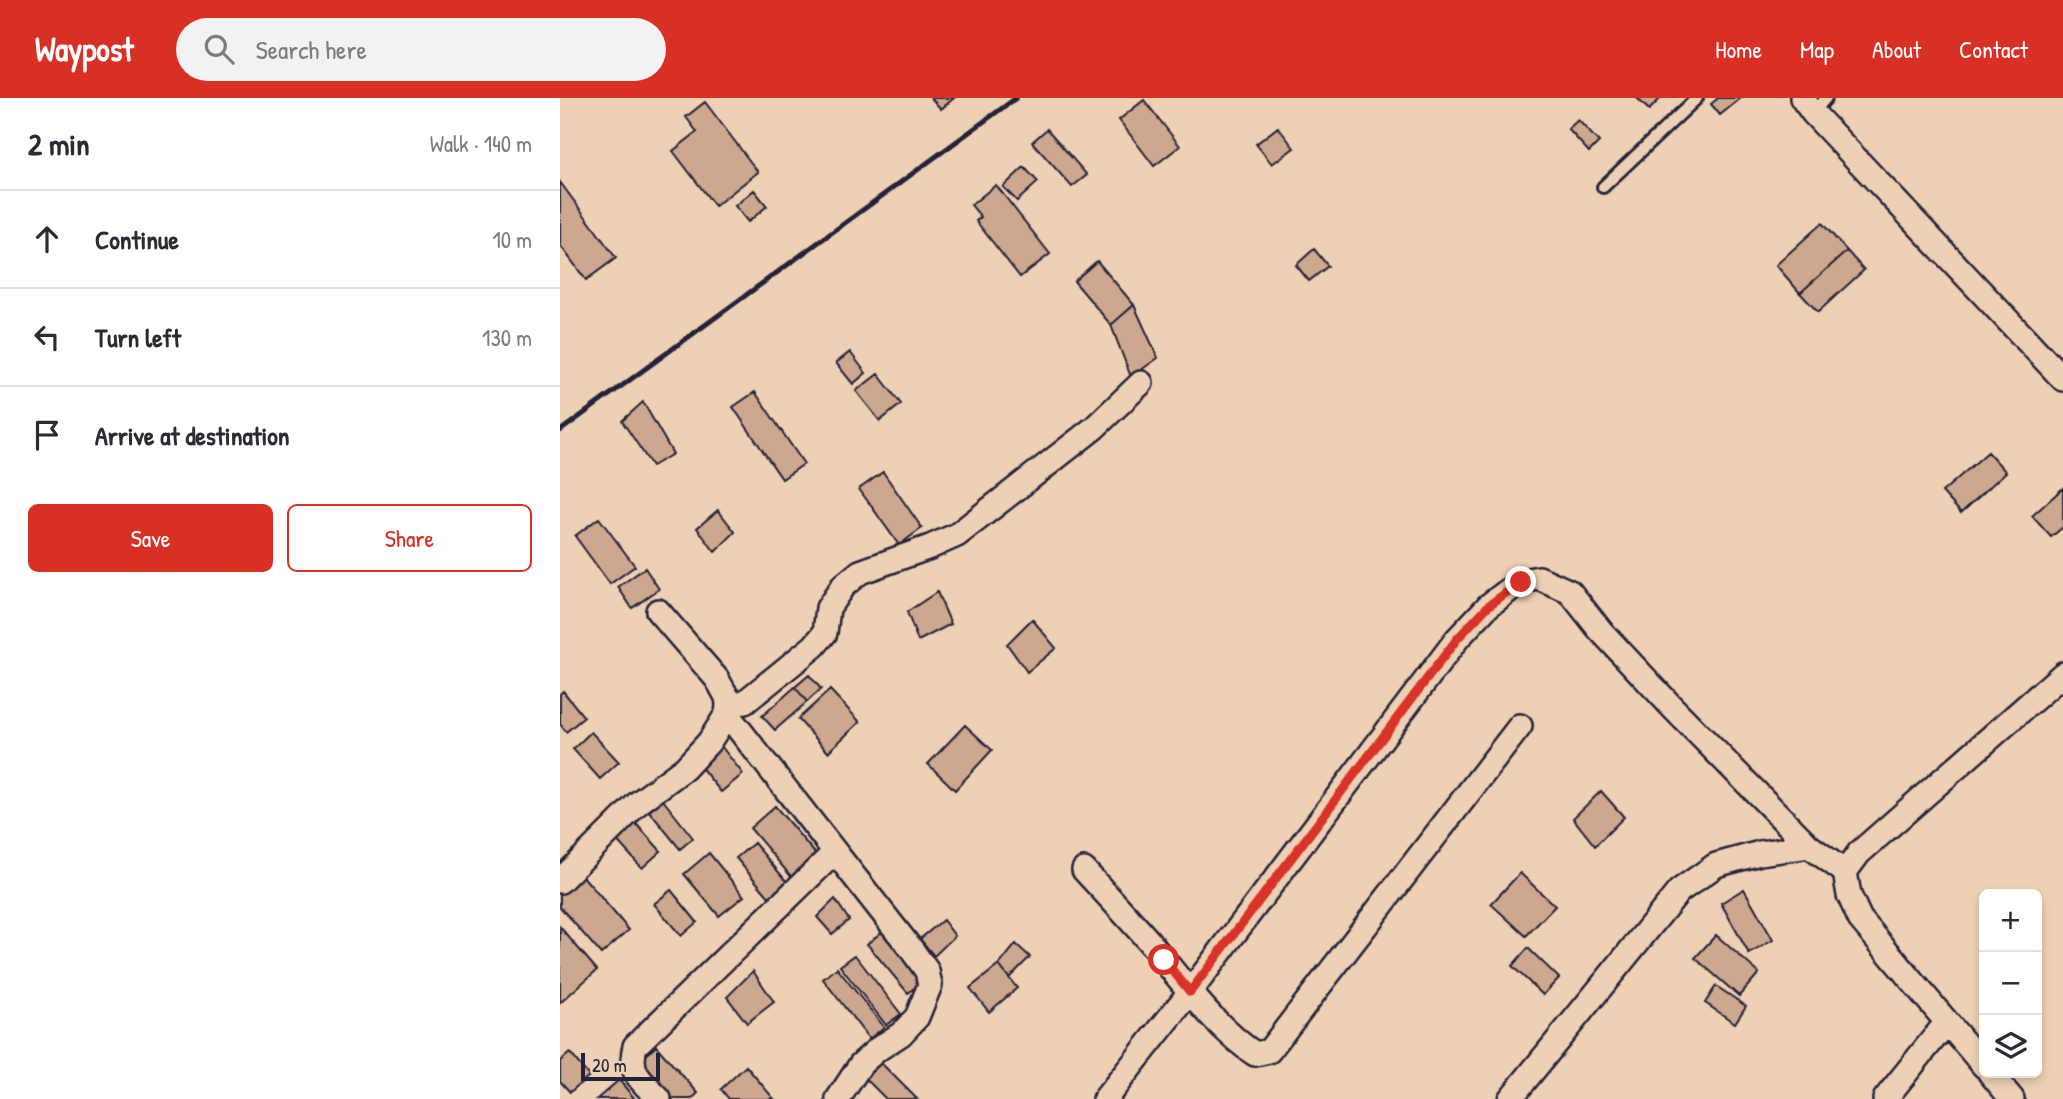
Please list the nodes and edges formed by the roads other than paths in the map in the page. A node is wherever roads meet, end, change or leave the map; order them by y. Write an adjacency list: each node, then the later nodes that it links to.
1 (1697, 98): 3 (lane)
2 (1814, 103): 4 (street)
3 (1603, 187)
4 (2063, 379)
5 (1142, 383): 8 (street)
6 (658, 611): 8 (street)
7 (2063, 674): 13 (street)
8 (728, 710): 11 (street); 14 (street)
9 (1520, 726): 15 (street)
10 (1809, 846): 13 (street); 15 (street); 22 (street)
11 (835, 852): 19 (street); 20 (street)
12 (1084, 870): 15 (street)
13 (1845, 872): 16 (street)
14 (560, 881)
15 (1190, 992): 21 (street)
16 (1947, 1022): 17 (street); 23 (street)
17 (1979, 1060)
18 (1994, 1078): 24 (street)
19 (659, 1099)
20 (838, 1099)
21 (1105, 1099)
22 (1510, 1099)
23 (1885, 1099)
24 (2012, 1099)

